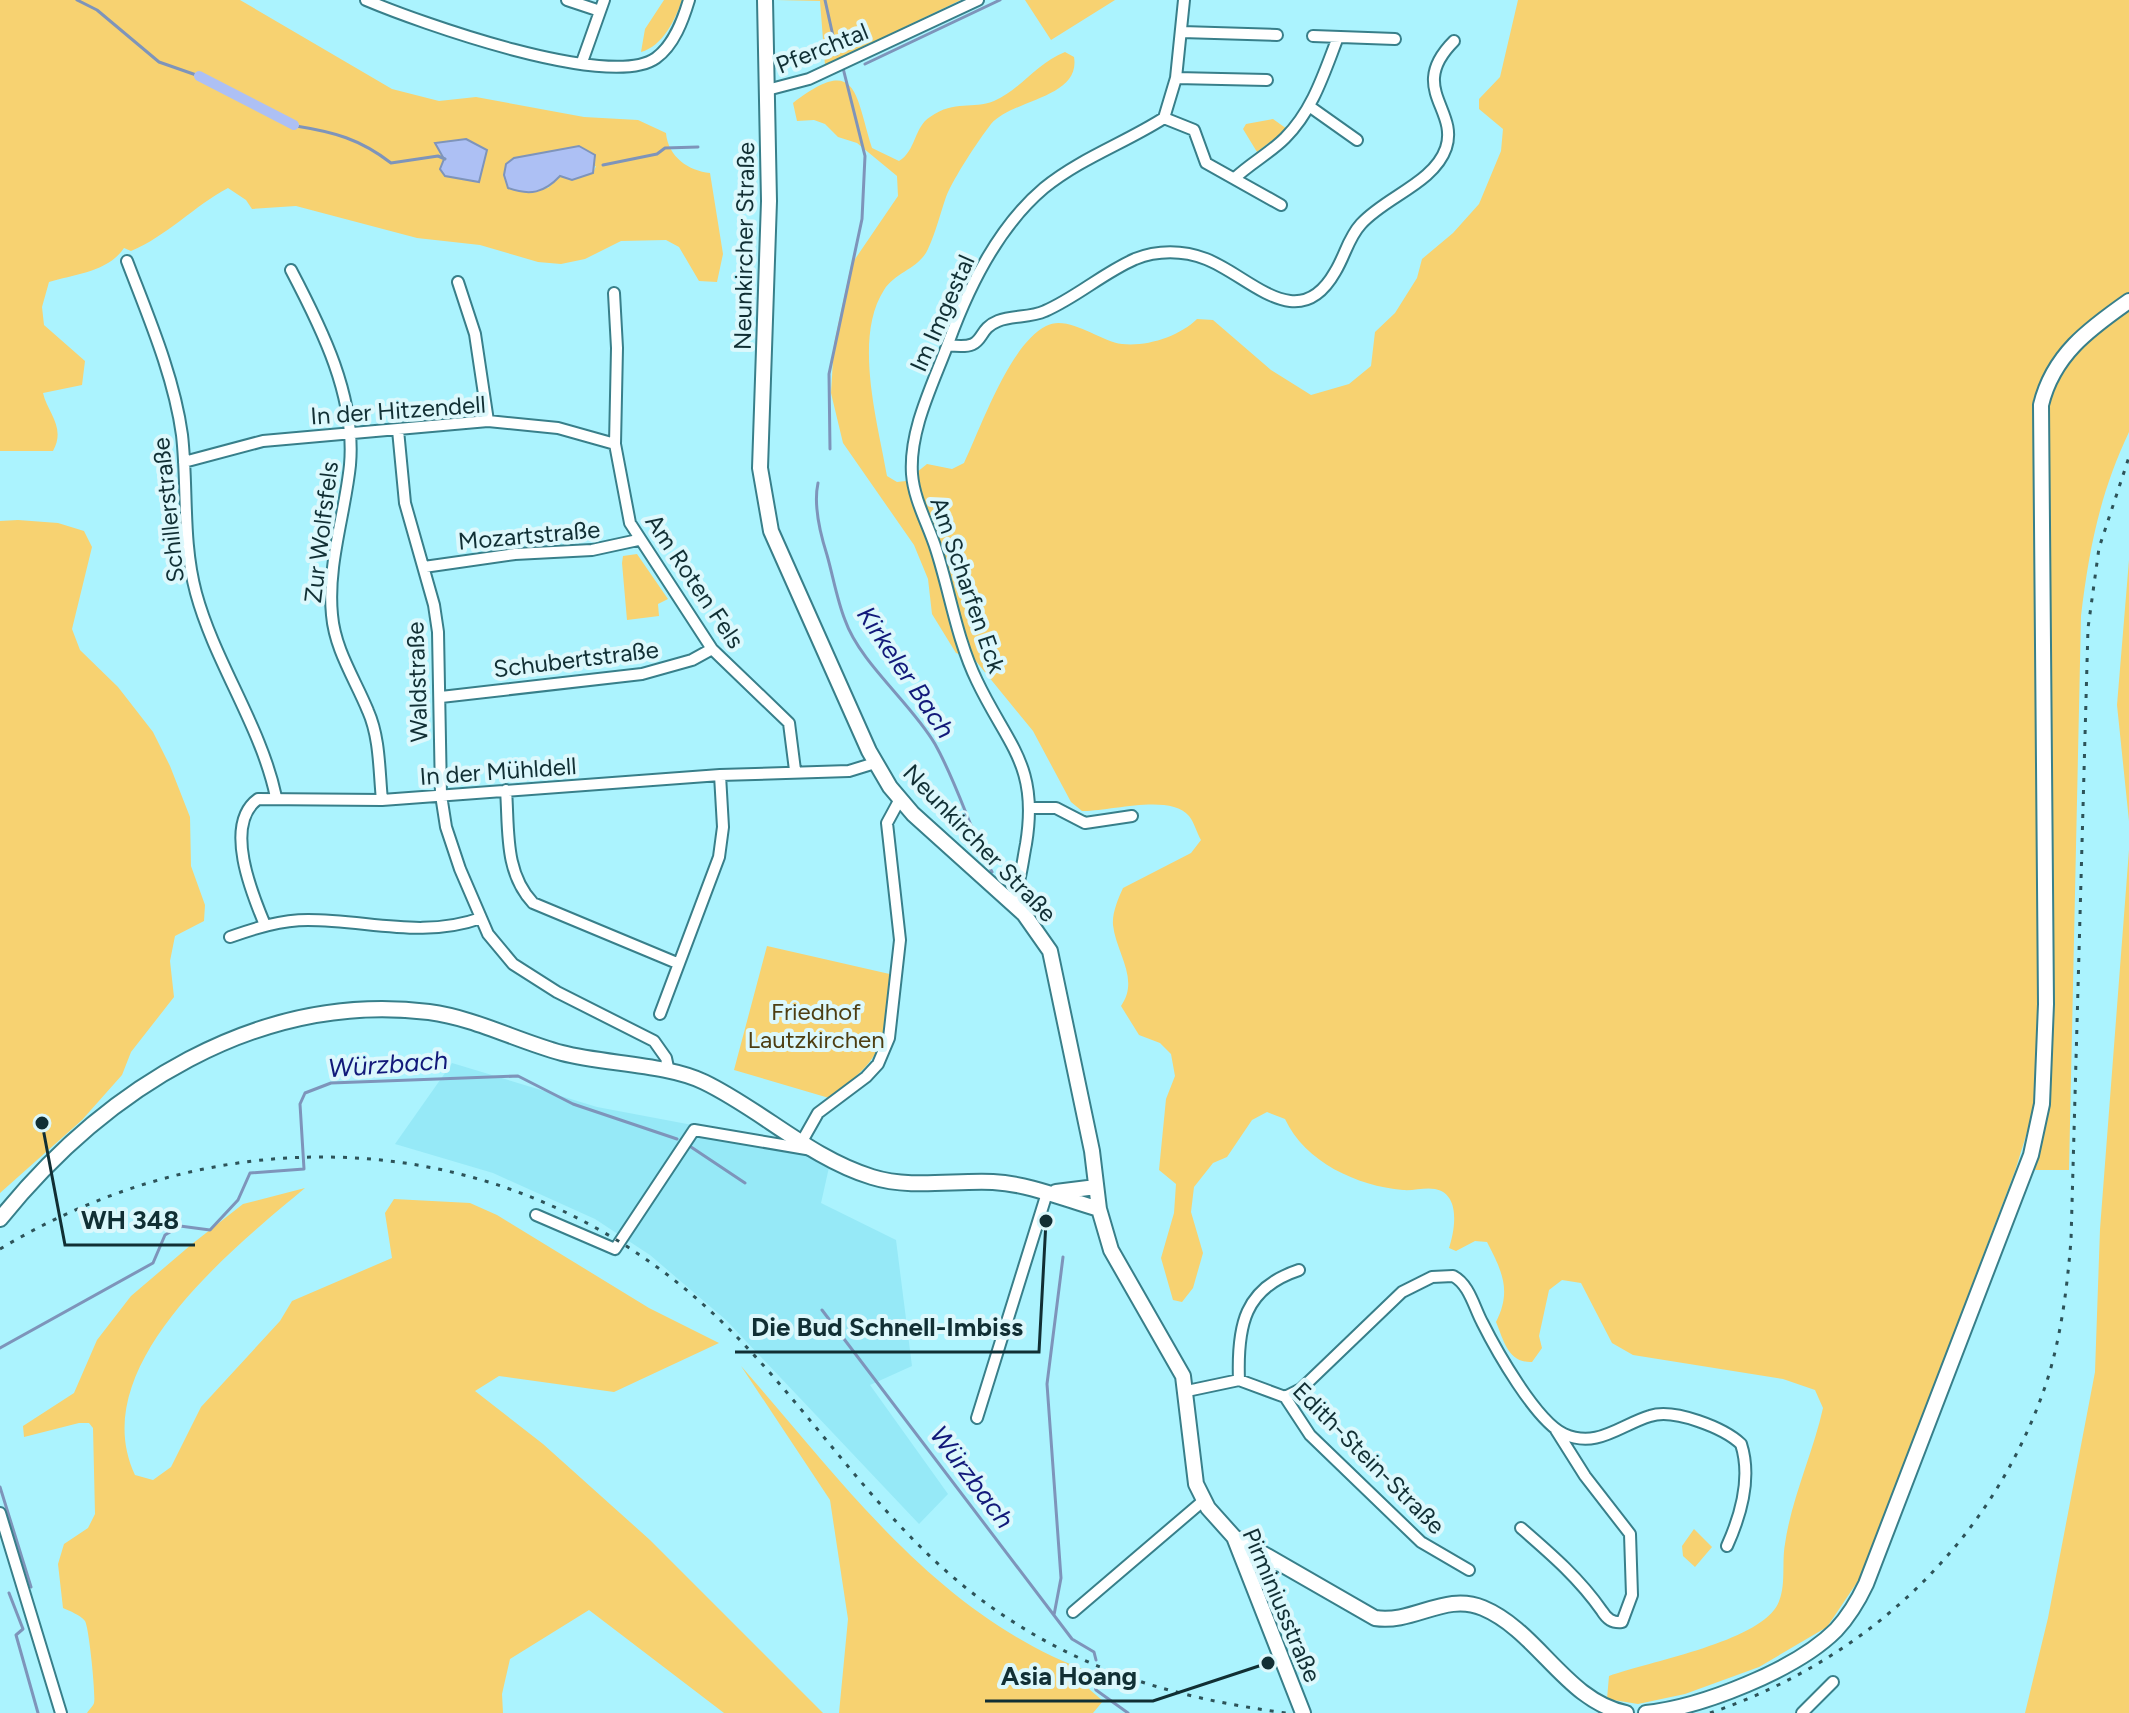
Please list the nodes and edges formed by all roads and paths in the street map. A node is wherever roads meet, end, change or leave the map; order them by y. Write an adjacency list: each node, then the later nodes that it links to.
1 (366, 0): 15 (street)
2 (567, 0): 8 (street)
3 (604, 0): 8 (street)
4 (689, 0): 15 (street)
5 (765, 0): 18 (main road, Neunkircher Straße)
6 (978, 0): 18 (street, Pferchtal)
7 (1184, 0): 9 (street)
8 (600, 11): 15 (street)
9 (1182, 32): 10 (street); 16 (street)
10 (1277, 35)
11 (1313, 36): 12 (street)
12 (1338, 37): 13 (street); 19 (street)
13 (1395, 39)
14 (1454, 41): 29 (street)
15 (582, 62)
16 (1176, 78): 17 (street); 20 (street)
17 (1267, 80)
18 (767, 90): 40 (main road, Neunkircher Straße)
19 (1309, 106): 21 (street); 22 (street)
20 (1164, 118): 22 (street); 29 (street, Im Imgestal)
21 (1357, 140)
22 (1235, 178): 23 (street)
23 (1281, 205)
24 (127, 261): 35 (street, Schillerstraße)
25 (291, 270): 32 (street, Zur Wolfsfels)
26 (458, 282): 30 (street)
27 (614, 293): 33 (street, Am Roten Fels)
28 (2129, 301): 82 (main road)
29 (948, 345): 34 (street, Im Imgestal)
30 (488, 421): 31 (street, In der Hitzendell); 33 (street, In der Hitzendell)
31 (398, 430): 32 (street, In der Hitzendell); 37 (street, Waldstraße)
32 (351, 433): 35 (street, In der Hitzendell); 47 (street, Zur Wolfsfels)
33 (615, 444): 36 (street, Am Roten Fels)
34 (912, 460): 48 (street, Am Scharfen Eck)
35 (184, 462): 45 (street, Schillerstraße)
36 (638, 540): 37 (street, Mozartstraße); 38 (street, Am Roten Fels)
37 (424, 567): 39 (street, Waldstraße)
38 (712, 649): 39 (street, Schubertstraße); 41 (street, Am Roten Fels)
39 (441, 697): 44 (street, Waldstraße)
40 (875, 763): 41 (street, In der Mühldell); 46 (main road, Neunkircher Straße)
41 (795, 770): 42 (street, In der Mühldell)
42 (720, 775): 43 (street, In der Mühldell); 54 (street)
43 (506, 790): 44 (street, In der Mühldell); 54 (street)
44 (441, 795): 47 (street, In der Mühldell); 51 (street, Waldstraße)
45 (276, 797): 47 (street, In der Mühldell); 52 (street)
46 (900, 799): 50 (main road, Neunkircher Straße); 57 (street)
47 (382, 800)
48 (1031, 808): 49 (street); 50 (street, Am Scharfen Eck)
49 (1132, 816)
50 (1011, 902): 58 (main road, Neunkircher Straße)
51 (481, 918): 52 (street); 56 (street, Waldstraße)
52 (265, 925): 53 (street)
53 (230, 937)
54 (677, 963): 55 (street)
55 (660, 1014)
56 (669, 1072): 57 (main road); 62 (main road)
57 (807, 1146): 59 (main road); 61 (street)
58 (1096, 1187): 59 (main road); 60 (main road, Neunkircher Straße)
59 (1047, 1193): 60 (main road); 67 (street)
60 (1099, 1209): 65 (main road, Pirminiusstraße)
61 (536, 1215)
62 (0, 1219)
63 (1299, 1270): 64 (street)
64 (1239, 1380): 65 (street); 66 (street, Edith-Stein-Straße)
65 (1187, 1391): 69 (main road, Pirminiusstraße)
66 (1285, 1397): 68 (street); 75 (street, Edith-Stein-Straße)
67 (977, 1418)
68 (1556, 1430): 71 (street); 73 (street)
69 (1203, 1501): 72 (main road, Pirminiusstraße); 77 (street)
70 (0, 1513): 79 (street)
71 (1521, 1528)
72 (1234, 1537): 74 (main road); 76 (main road, Pirminiusstraße)
73 (1727, 1546)
74 (1276, 1561): 76 (main road); 81 (main road)
75 (1469, 1570)
76 (1252, 1580): 80 (main road, Pirminiusstraße)
77 (1073, 1612)
78 (1833, 1682): 83 (street)
79 (61, 1713)
80 (1303, 1713)
81 (1626, 1713)
82 (1646, 1713)
83 (1802, 1713)

